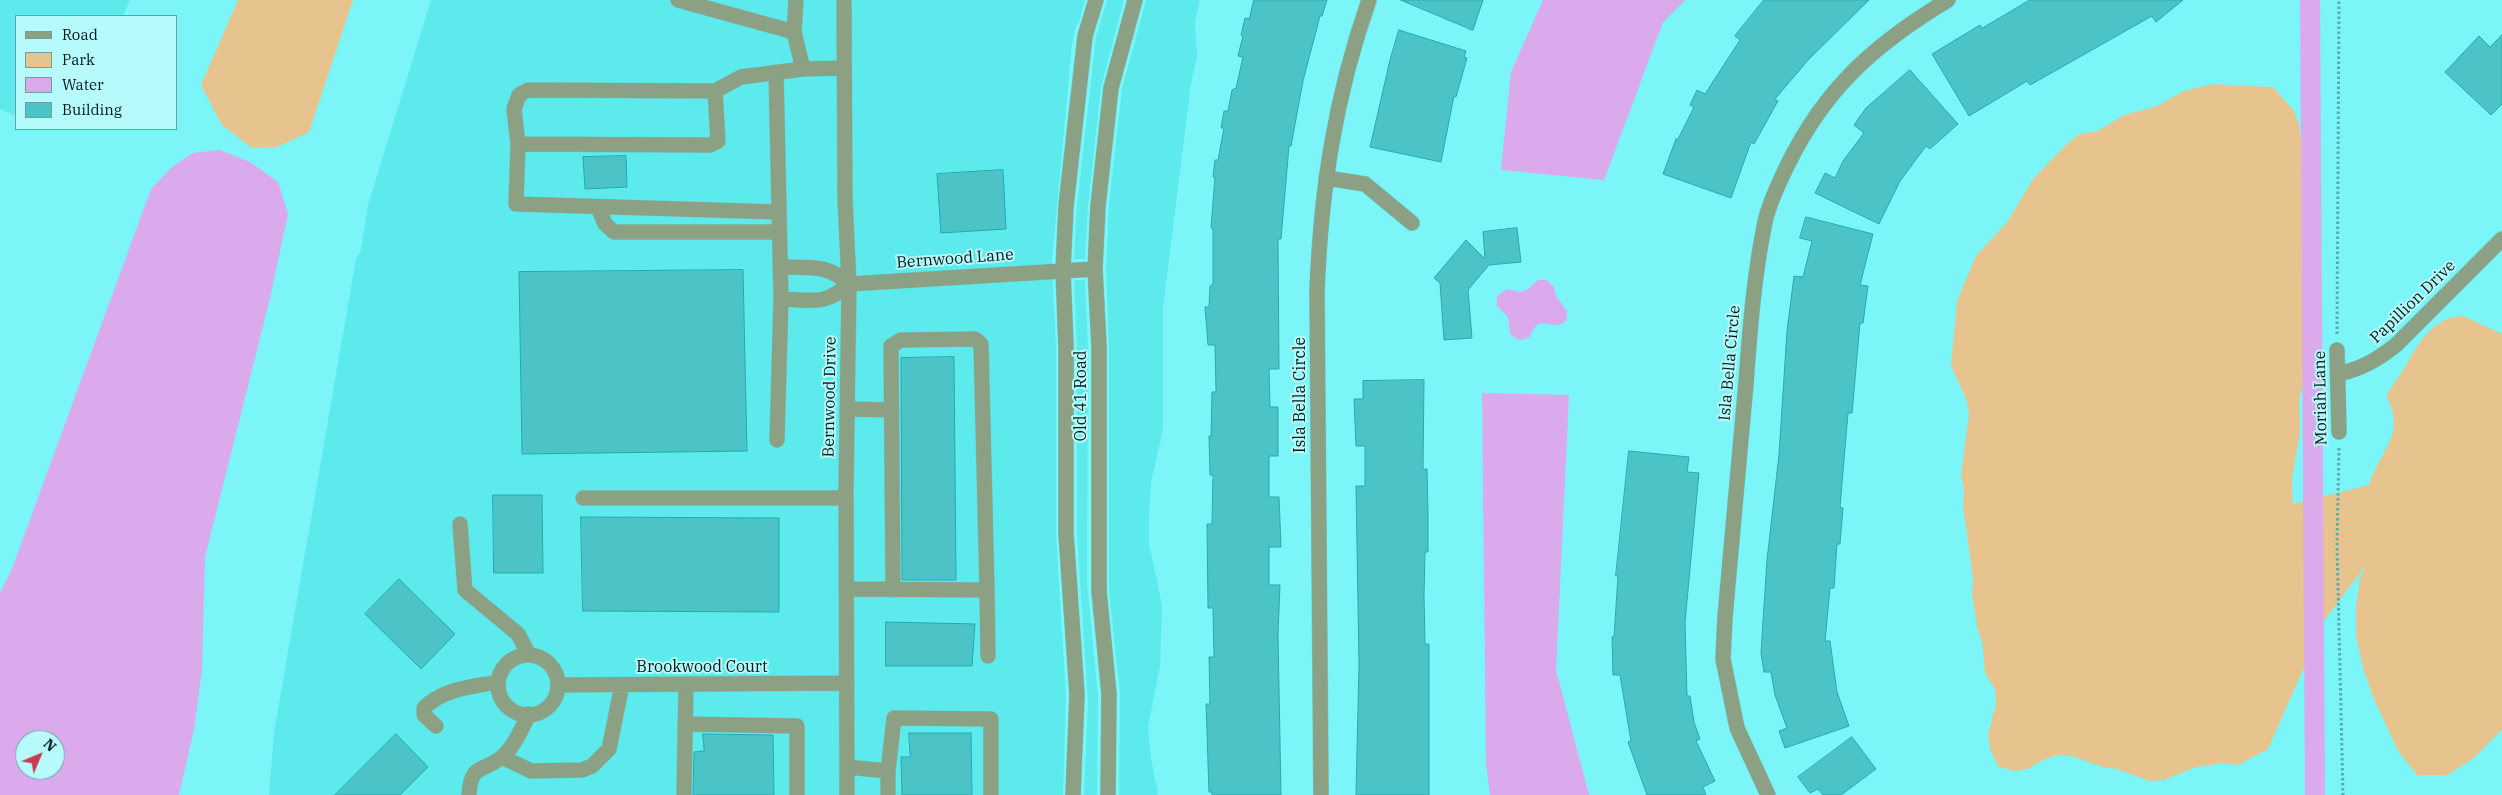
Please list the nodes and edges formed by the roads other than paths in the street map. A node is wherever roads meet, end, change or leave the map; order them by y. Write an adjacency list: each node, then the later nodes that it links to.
1 (678, 0): 8 (street)
2 (796, 0): 8 (street)
3 (844, 0): 9 (street, Bernwood Drive)
4 (1096, 0): 22 (street, Old 41 Road)
5 (1135, 0): 21 (street, Old 41 Road)
6 (1368, 0): 14 (street, Isla Bella Circle)
7 (1948, 0): 59 (street, Isla Bella Circle)
8 (794, 32): 10 (street)
9 (844, 68): 10 (street); 23 (street, Bernwood Drive)
10 (803, 69): 11 (street)
11 (776, 72): 12 (street); 16 (street)
12 (715, 91): 13 (street); 13 (street)
13 (518, 144): 15 (street)
14 (1326, 178): 17 (street); 58 (street, Isla Bella Circle)
15 (598, 207): 16 (street); 18 (street)
16 (778, 212): 18 (street)
17 (1412, 223)
18 (779, 232): 20 (street)
19 (2502, 239): 26 (street, Papillion Drive)
20 (780, 267): 23 (street); 24 (street)
21 (1095, 269): 22 (street, Bernwood Lane); 57 (street, Old 41 Road)
22 (1063, 270): 23 (street, Bernwood Lane); 56 (street, Old 41 Road)
23 (849, 284): 24 (street); 27 (street, Bernwood Drive)
24 (781, 299): 30 (street)
25 (2337, 350): 26 (street, Moriah Lane)
26 (2338, 374): 29 (street, Moriah Lane)
27 (847, 408): 28 (street); 32 (street, Bernwood Drive)
28 (892, 410): 35 (street); 36 (street)
29 (2339, 432)
30 (777, 440)
31 (584, 498): 32 (street)
32 (846, 498): 34 (street, Bernwood Drive)
33 (460, 524): 37 (street)
34 (846, 589): 35 (street); 40 (street, Bernwood Drive)
35 (893, 590): 36 (street)
36 (987, 590): 38 (street)
37 (529, 655): 39 (street); 42 (street)
38 (988, 656)
39 (498, 682): 44 (street); 46 (street)
40 (847, 683): 41 (street, Brookwood Court); 48 (street, Bernwood Drive)
41 (686, 684): 43 (street, Brookwood Court); 45 (street)
42 (558, 685): 43 (street, Brookwood Court); 44 (street)
43 (622, 685): 47 (street)
44 (529, 714): 47 (street)
45 (685, 724): 51 (street); 52 (street)
46 (436, 726)
47 (502, 757): 50 (street)
48 (847, 767): 49 (street); 53 (street, Bernwood Drive)
49 (888, 771): 54 (street); 55 (street)
50 (469, 795)
51 (684, 795)
52 (797, 795)
53 (847, 795)
54 (888, 795)
55 (991, 795)
56 (1073, 795)
57 (1108, 795)
58 (1321, 795)
59 (1768, 795)

